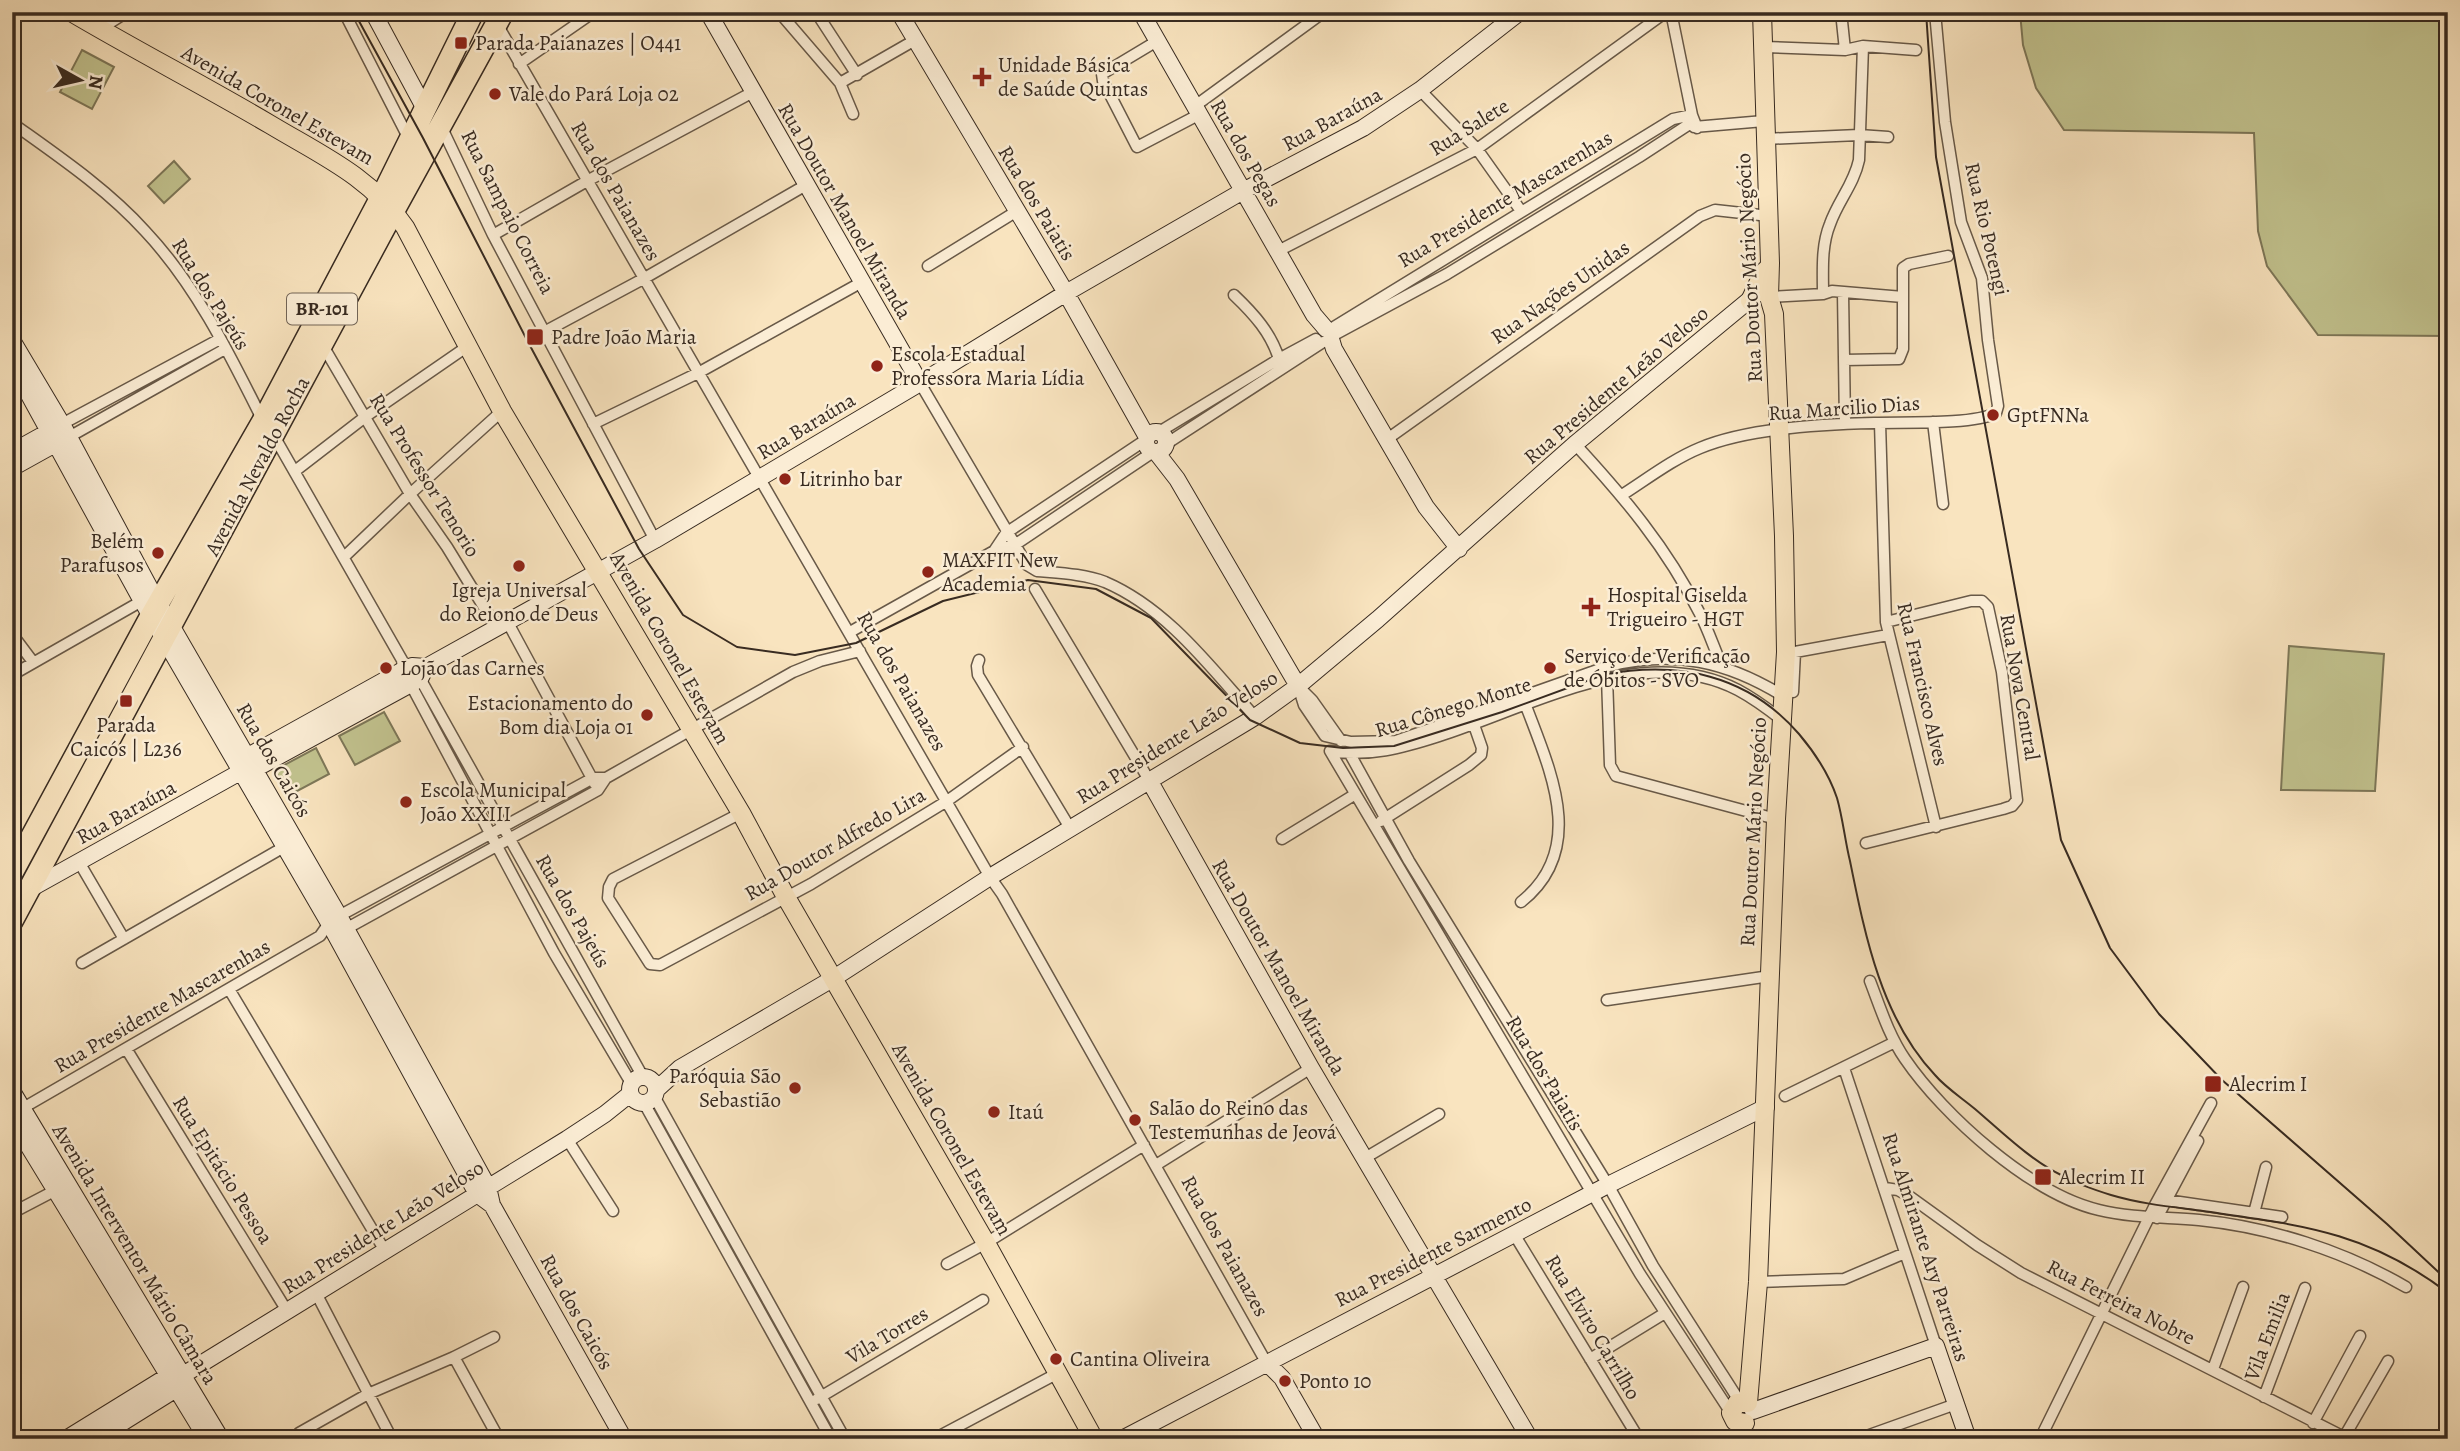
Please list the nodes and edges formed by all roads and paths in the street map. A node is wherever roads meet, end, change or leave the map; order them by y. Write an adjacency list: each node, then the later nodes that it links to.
1 (71, 12): 20 (main road, Avenida Coronel Estevam)
2 (127, 12): 20 (street)
3 (344, 12): 41 (street)
4 (373, 12): 32 (main road)
5 (473, 12): 32 (highway, Avenida Nevaldo Rocha / BR-101)
6 (594, 12): 27 (street)
7 (708, 12): 31 (main road, Rua Doutor Manoel Miranda)
8 (779, 12): 29 (street)
9 (816, 12): 28 (street)
10 (899, 12): 21 (main road, Rua dos Paiatis)
11 (1324, 12): 33 (street)
12 (1520, 12): 30 (main road, Rua Baraúna)
13 (1666, 12): 42 (street, Rua Salete)
14 (1671, 12): 36 (street)
15 (1762, 12): 24 (main road, Rua Doutor Mário Negócio)
16 (1841, 12): 25 (street)
17 (1935, 12): 76 (street, Rua Rio Potengi)
18 (1149, 15): 22 (main road, Rua dos Pegas)
19 (500, 18): 27 (street, Rua dos Paianazes); 37 (highway, Avenida Nevaldo Rocha / BR-101)
20 (100, 29): 46 (main road, Avenida Coronel Estevam)
21 (915, 40): 28 (street); 47 (main road, Rua dos Paiatis)
22 (1157, 41): 33 (main road, Rua dos Pegas); 33 (street)
23 (1863, 46): 25 (street); 26 (street); 39 (street)
24 (1764, 47): 25 (street); 38 (main road, Rua Doutor Mário Negócio)
25 (1845, 50)
26 (1916, 50)
27 (519, 65): 43 (street, Rua dos Paianazes)
28 (857, 75): 29 (street)
29 (840, 83): 34 (street)
30 (1420, 90): 42 (street); 45 (main road, Rua Baraúna)
31 (752, 92): 43 (street); 44 (main road, Rua Doutor Manoel Miranda)
32 (425, 109): 41 (highway, Avenida Nevaldo Rocha / BR-101)
33 (1198, 110): 45 (main road, Rua dos Pegas)
34 (853, 114)
35 (12, 123): 66 (street, Rua dos Pajeús)
36 (1692, 123): 38 (street, Rua Presidente Mascarenhas); 48 (street, Rua Presidente Mascarenhas); 64 (street, Rua Presidente Mascarenhas)
37 (441, 126): 46 (highway, Avenida Nevaldo Rocha / BR-101); 50 (street, Rua Sampaio Correia)
38 (1765, 130): 39 (street, Rua Presidente Mascarenhas); 49 (main road, Rua Doutor Mário Negócio)
39 (1859, 135): 40 (street, Rua Presidente Mascarenhas); 59 (street)
40 (1888, 137)
41 (410, 141): 46 (highway, Avenida Nevaldo Rocha / BR-101)
42 (1477, 149): 48 (street); 51 (street, Rua Salete)
43 (587, 181): 50 (street); 54 (street, Rua dos Paianazes)
44 (806, 185): 54 (street); 55 (main road, Rua Doutor Manoel Miranda)
45 (1243, 191): 51 (main road, Rua dos Pegas); 57 (main road, Rua Baraúna)
46 (388, 204): 67 (highway, Avenida Nevaldo Rocha / BR-101); 68 (main road, Avenida Coronel Estevam); 82 (highway, Avenida Nevaldo Rocha / BR-101)
47 (1017, 211): 53 (street); 57 (main road, Rua dos Paiatis)
48 (1521, 211): 64 (street, Rua Presidente Mascarenhas)
49 (1769, 216): 56 (main road, Rua Doutor Mário Negócio); 85 (street, Rua Nações Unidas)
50 (493, 235): 63 (street, Rua Sampaio Correia)
51 (1278, 251): 64 (main road, Rua dos Pegas)
52 (1948, 256): 61 (street)
53 (928, 266)
54 (643, 279): 63 (street); 72 (street, Rua dos Paianazes)
55 (862, 282): 72 (street); 73 (main road, Rua Doutor Manoel Miranda)
56 (1770, 288): 59 (street); 62 (main road); 62 (main road); 83 (main road, Rua Doutor Mário Negócio)
57 (1066, 293): 73 (main road, Rua Baraúna); 86 (main road, Rua dos Paiatis)
58 (1843, 293): 59 (street); 61 (street); 70 (street)
59 (1823, 294)
60 (1234, 295): 69 (street)
61 (1903, 297): 70 (street)
62 (1750, 300): 87 (main road, Rua Presidente Leão Veloso)
63 (546, 331): 80 (street, Rua Sampaio Correia)
64 (1326, 338): 69 (street, Rua Presidente Mascarenhas); 85 (main road, Rua dos Pegas); 86 (street, Rua Presidente Mascarenhas)
65 (12, 340): 74 (main road, Rua dos Caicós)
66 (222, 344): 82 (street, Rua dos Pajeús); 84 (street)
67 (322, 344): 77 (street, Rua Professor Tenorio); 82 (highway, Avenida Nevaldo Rocha / BR-101)
68 (468, 346): 75 (main road, Avenida Coronel Estevam); 77 (street)
69 (1279, 359): 86 (street, Rua Presidente Mascarenhas)
70 (1844, 360): 81 (street)
71 (12, 363): 74 (main road, Rua dos Caicós)
72 (698, 373): 80 (street); 91 (street, Rua dos Paianazes)
73 (920, 383): 91 (main road, Rua Baraúna); 95 (street, Rua Doutor Manoel Miranda)
74 (37, 395): 84 (main road, Rua dos Caicós)
75 (502, 411): 92 (street); 101 (main road, Avenida Coronel Estevam)
76 (1997, 412): 78 (street, Rua Marcilio Dias)
77 (365, 418): 90 (street); 92 (street, Rua Professor Tenorio)
78 (1933, 422): 79 (street, Rua Marcilio Dias); 94 (street)
79 (1880, 423): 81 (street, Rua Marcilio Dias); 104 (street, Rua Francisco Alves)
80 (593, 424): 96 (street, Rua Sampaio Correia)
81 (1845, 424): 83 (street, Rua Marcilio Dias)
82 (268, 429): 90 (street, Rua dos Pajeús); 103 (highway, Avenida Nevaldo Rocha / BR-101); 106 (highway, Avenida Nevaldo Rocha / BR-101)
83 (1779, 429): 93 (street, Rua Marcilio Dias); 118 (main road, Rua Doutor Mário Negócio)
84 (59, 434): 88 (main road); 89 (main road); 103 (main road, Rua dos Caicós)
85 (1385, 440): 98 (main road, Rua dos Pegas)
86 (1156, 442): 95 (street, Rua Presidente Mascarenhas); 97 (street, Rua Presidente Mascarenhas); 117 (main road, Rua dos Paiatis)
87 (1575, 444): 93 (street); 98 (main road, Rua Presidente Leão Veloso)
88 (12, 452)
89 (12, 468)
90 (295, 471): 100 (street, Rua dos Pajeús)
91 (758, 478): 96 (main road, Rua Baraúna); 107 (street, Rua dos Paianazes)
92 (410, 494): 100 (street); 105 (street, Rua Professor Tenorio)
93 (1622, 495): 113 (street)
94 (1942, 504)
95 (1006, 533): 97 (street, Rua Doutor Manoel Miranda); 99 (street, Rua Presidente Mascarenhas)
96 (655, 540): 101 (main road, Rua Baraúna)
97 (1016, 544): 99 (street, Rua Presidente Mascarenhas); 120 (street, Rua Doutor Manoel Miranda)
98 (1459, 549): 117 (main road, Rua Presidente Leão Veloso)
99 (994, 551): 107 (street, Rua Presidente Mascarenhas)
100 (344, 557): 114 (street, Rua dos Pajeús)
101 (599, 571): 105 (main road, Rua Baraúna); 123 (main road, Avenida Coronel Estevam)
102 (1035, 589): 132 (street, Rua Doutor Manoel Miranda)
103 (142, 612): 106 (main road, Rua dos Caicós); 112 (street); 150 (highway, Avenida Nevaldo Rocha / BR-101)
104 (1886, 622): 109 (street, Rua Francisco Alves); 140 (street, Rua Nova Central)
105 (502, 624): 114 (main road, Rua Baraúna); 130 (street, Rua Professor Tenorio)
106 (168, 632): 129 (main road, Rua dos Caicós); 154 (highway, Avenida Nevaldo Rocha / BR-101)
107 (850, 632): 110 (street, Rua dos Paianazes)
108 (12, 634): 112 (street)
109 (1888, 635): 118 (street); 140 (street, Rua Francisco Alves)
110 (860, 652): 123 (street, Rua Presidente Mascarenhas); 135 (street, Rua dos Paianazes)
111 (979, 660): 126 (street)
112 (33, 662): 115 (street)
113 (1722, 666): 118 (street, Rua Cônego Monte); 125 (street, Rua Cônego Monte)
114 (412, 671): 129 (main road, Rua Baraúna); 141 (street, Rua dos Pajeús); 143 (street, Rua dos Pajeús)
115 (12, 675)
116 (1608, 677): 119 (street, Rua Cônego Monte); 121 (street, Rua Cônego Monte); 138 (street)
117 (1298, 686): 120 (main road, Rua Presidente Leão Veloso); 124 (street, Rua dos Paiatis); 125 (street, Rua dos Paiatis)
118 (1788, 694): 121 (main road, Rua Doutor Mário Negócio)
119 (1526, 706): 122 (street, Rua Cônego Monte); 156 (street)
120 (1255, 717): 132 (main road, Rua Presidente Leão Veloso)
121 (1782, 720): 138 (main road, Rua Doutor Mário Negócio)
122 (1474, 725): 128 (street, Rua Cônego Monte); 137 (street)
123 (691, 729): 131 (street, Rua Presidente Mascarenhas); 136 (main road, Avenida Coronel Estevam)
124 (1325, 736): 125 (street, Rua Cônego Monte)
125 (1342, 741)
126 (1023, 747): 135 (street, Rua Doutor Alfredo Lira); 142 (street)
127 (1329, 751): 128 (street, Rua Cônego Monte); 134 (street, Rua dos Paiatis)
128 (1350, 754): 137 (street, Rua dos Paiatis)
129 (248, 765): 147 (main road, Rua dos Caicós); 149 (main road, Rua Baraúna); 158 (main road, Rua dos Caicós)
130 (593, 778): 131 (street, Rua Presidente Mascarenhas); 133 (street, Rua Professor Tenorio); 141 (street, Rua Presidente Mascarenhas)
131 (606, 778): 133 (street, Rua Presidente Mascarenhas)
132 (1149, 780): 142 (main road, Rua Presidente Leão Veloso); 168 (main road, Rua Doutor Manoel Miranda)
133 (598, 790): 145 (street, Rua Presidente Mascarenhas)
134 (1354, 794): 139 (street, Rua dos Paiatis); 144 (street)
135 (947, 801): 152 (street, Rua dos Paianazes); 155 (street, Rua Doutor Alfredo Lira)
136 (741, 813): 155 (main road, Avenida Coronel Estevam); 155 (street, Rua Doutor Alfredo Lira)
137 (1386, 818): 139 (street); 151 (street, Rua dos Paiatis)
138 (1776, 819): 161 (main road, Rua Doutor Mário Negócio)
139 (1373, 826): 153 (street, Rua dos Paiatis)
140 (1936, 827): 146 (street)
141 (502, 828): 143 (street, Rua Presidente Mascarenhas); 145 (street, Rua dos Pajeús)
142 (1070, 828): 152 (main road, Rua Presidente Leão Veloso)
143 (490, 835): 148 (street, Rua dos Pajeús); 158 (street, Rua Presidente Mascarenhas)
144 (1282, 839)
145 (510, 840): 148 (street, Rua Presidente Mascarenhas); 171 (street, Rua dos Pajeús)
146 (1866, 843)
147 (284, 847): 158 (main road, Rua dos Caicós); 159 (street)
148 (496, 847): 158 (street, Rua Presidente Mascarenhas); 171 (street, Rua dos Pajeús)
149 (79, 862): 154 (main road, Rua Baraúna); 159 (street)
150 (12, 873)
151 (1418, 874): 153 (street); 170 (street, Rua dos Paiatis)
152 (990, 877): 162 (main road, Rua Presidente Leão Veloso); 181 (street, Rua dos Paianazes)
153 (1405, 881): 172 (street, Rua dos Paiatis)
154 (30, 889): 157 (highway, Avenida Nevaldo Rocha / BR-101)
155 (786, 897): 162 (main road, Avenida Coronel Estevam)
156 (1521, 902)
157 (12, 921)
158 (334, 928): 164 (street, Rua Presidente Mascarenhas); 188 (main road, Rua dos Caicós)
159 (124, 939): 160 (street)
160 (82, 963)
161 (1769, 976): 165 (street); 176 (main road, Rua Doutor Mário Negócio)
162 (834, 978): 171 (main road, Rua Presidente Leão Veloso); 196 (main road, Avenida Coronel Estevam)
163 (1870, 981): 166 (street)
164 (229, 989): 167 (street, Rua Presidente Mascarenhas); 197 (street)
165 (1607, 1000)
166 (1895, 1042): 169 (street); 193 (street)
167 (127, 1049): 177 (street, Rua Presidente Mascarenhas); 209 (street, Rua Epitácio Pessoa)
168 (1311, 1068): 182 (main road, Rua Doutor Manoel Miranda); 183 (street)
169 (1844, 1068): 174 (street); 185 (street, Rua Almirante Ary Parreiras)
170 (1542, 1081): 172 (street); 186 (street, Rua dos Paiatis)
171 (643, 1090): 180 (main road, Rua Presidente Leão Veloso); 212 (street, Rua dos Pajeús); 216 (street, Rua dos Pajeús)
172 (1530, 1090): 186 (street, Rua dos Paiatis)
173 (12, 1091): 177 (main road, Avenida Interventor Mário Câmara)
174 (1785, 1096)
175 (2211, 1103): 193 (street)
176 (1766, 1107): 186 (main road, Rua Presidente Sarmento); 203 (main road, Rua Doutor Mário Negócio)
177 (17, 1114): 187 (main road, Avenida Interventor Mário Câmara); 225 (main road, Avenida Interventor Mário Câmara)
178 (1439, 1114): 182 (street)
179 (2211, 1118): 189 (street)
180 (567, 1139): 188 (main road, Rua Presidente Leão Veloso); 190 (street)
181 (1144, 1145): 183 (street, Rua dos Paianazes); 196 (street)
182 (1365, 1158): 202 (main road, Rua Doutor Manoel Miranda)
183 (1156, 1165): 222 (street, Rua dos Paianazes)
184 (2266, 1167): 192 (street)
185 (1885, 1188): 198 (street, Rua Almirante Ary Parreiras); 211 (street, Rua Ferreira Nobre)
186 (1601, 1189): 195 (main road, Rua Presidente Sarmento); 200 (street, Rua dos Paiatis); 201 (street, Rua dos Paiatis)
187 (55, 1190): 191 (street); 225 (main road, Avenida Interventor Mário Câmara)
188 (482, 1191): 197 (main road, Rua Presidente Leão Veloso); 241 (main road, Rua dos Caicós)
189 (2166, 1200): 192 (street); 193 (street)
190 (613, 1211)
191 (12, 1213)
192 (2253, 1213): 194 (street)
193 (2153, 1217): 205 (street); 211 (street)
194 (2281, 1217)
195 (1514, 1234): 202 (main road, Rua Presidente Sarmento); 220 (street, Rua Elviro Carrilho)
196 (986, 1243): 199 (street); 224 (main road, Avenida Coronel Estevam)
197 (384, 1251): 207 (main road, Rua Presidente Leão Veloso)
198 (1905, 1253): 203 (street); 218 (street, Rua Almirante Ary Parreiras)
199 (947, 1264)
200 (1653, 1266): 201 (street); 213 (street, Rua dos Paiatis)
201 (1640, 1274): 210 (street, Rua dos Paiatis)
202 (1436, 1276): 222 (main road, Rua Presidente Sarmento); 249 (main road, Rua Doutor Manoel Miranda)
203 (1758, 1282): 231 (main road, Rua Doutor Mário Negócio)
204 (2243, 1287): 223 (street)
205 (2406, 1287)
206 (2305, 1288): 228 (street, Vila Emilia)
207 (316, 1293): 209 (main road, Rua Presidente Leão Veloso); 226 (street)
208 (983, 1300): 227 (street, Vila Torres)
209 (286, 1311): 225 (main road, Rua Presidente Leão Veloso)
210 (1665, 1313): 217 (street, Rua dos Paiatis); 220 (street)
211 (2099, 1314): 223 (street, Rua Ferreira Nobre); 253 (street)
212 (785, 1330): 216 (street); 227 (street, Rua dos Pajeús)
213 (1695, 1334): 217 (street); 231 (street, Rua dos Paiatis)
214 (494, 1336): 219 (street)
215 (2360, 1336): 232 (street)
216 (774, 1337): 229 (street, Rua dos Pajeús)
217 (1683, 1341): 231 (street, Rua dos Paiatis)
218 (1936, 1346): 230 (main road, Rua Almirante Ary Parreiras); 231 (main road)
219 (454, 1357): 226 (street); 240 (street)
220 (1590, 1359): 250 (street, Rua Elviro Carrilho)
221 (2388, 1361): 233 (street)
222 (1266, 1362): 246 (main road, Rua Presidente Sarmento); 247 (main road, Rua dos Paianazes); 248 (main road, Rua dos Paianazes)
223 (2213, 1369): 228 (street, Rua Ferreira Nobre)
224 (1058, 1373): 244 (street); 245 (main road, Avenida Coronel Estevam)
225 (176, 1380): 234 (main road, Rua Presidente Leão Veloso); 235 (main road, Rua Presidente Leão Veloso); 236 (main road, Avenida Interventor Mário Câmara); 237 (main road, Avenida Interventor Mário Câmara)
226 (368, 1394): 238 (street); 239 (street)
227 (822, 1396): 229 (street, Vila Torres); 243 (street, Rua dos Pajeús)
228 (2264, 1397): 232 (street, Rua Ferreira Nobre)
229 (810, 1404): 242 (street, Rua dos Pajeús)
230 (1956, 1404): 251 (street); 252 (main road, Rua Almirante Ary Parreiras)
231 (1745, 1414)
232 (2313, 1423): 233 (street, Rua Ferreira Nobre)
233 (2345, 1438)
234 (66, 1439)
235 (96, 1439)
236 (207, 1439)
237 (221, 1439)
238 (294, 1439)
239 (392, 1439)
240 (499, 1439)
241 (624, 1439)
242 (831, 1439)
243 (845, 1439)
244 (934, 1439)
245 (1094, 1439)
246 (1122, 1439)
247 (1305, 1439)
248 (1317, 1439)
249 (1530, 1439)
250 (1639, 1439)
251 (1858, 1439)
252 (1968, 1439)
253 (2040, 1439)

